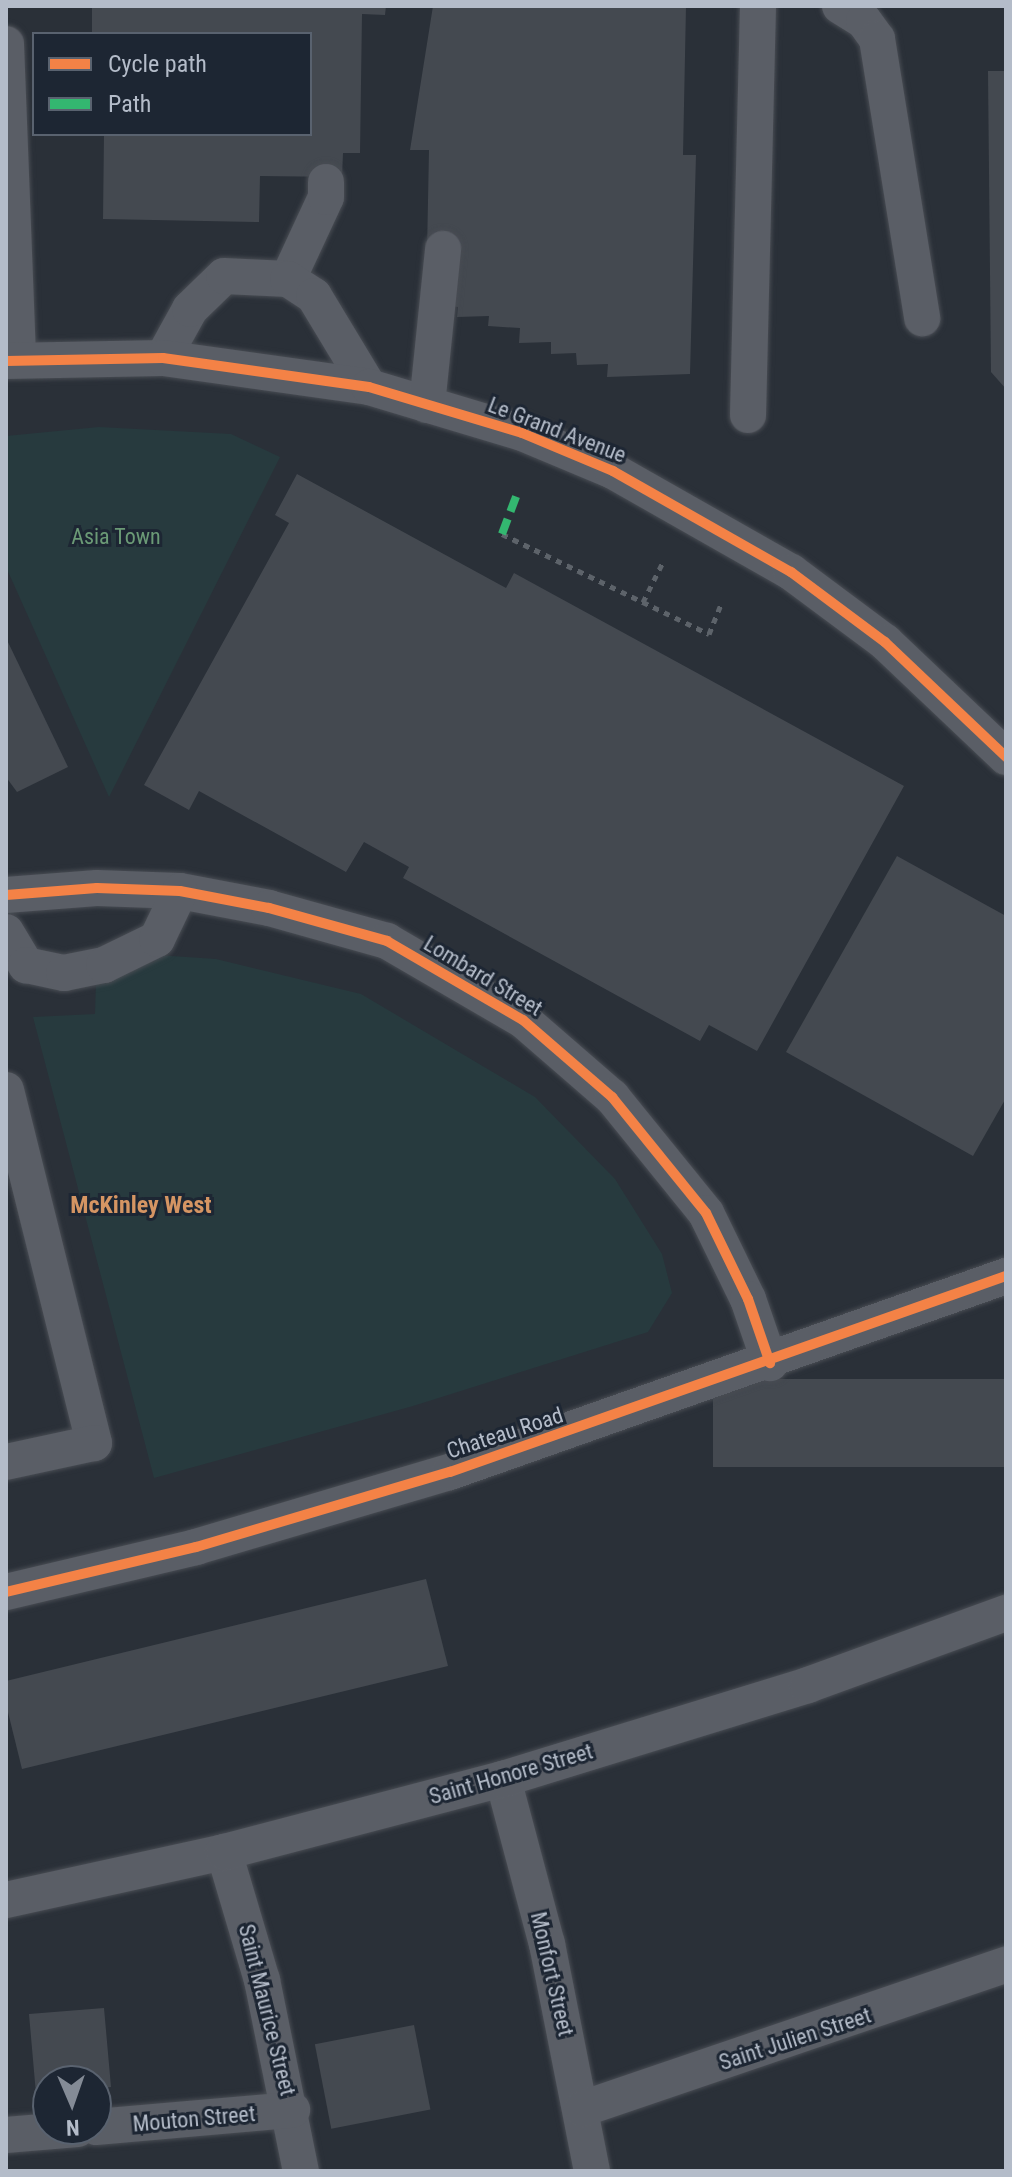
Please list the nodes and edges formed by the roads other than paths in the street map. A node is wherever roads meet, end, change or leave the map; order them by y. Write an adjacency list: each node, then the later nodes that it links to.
1 (758, 6): 13 (street)
2 (840, 6): 8 (street)
3 (6, 44): 4 (street)
4 (7, 81): 10 (street)
5 (326, 182): 7 (street)
6 (443, 249): 12 (street)
7 (288, 279): 9 (street); 11 (street)
8 (922, 318)
9 (163, 358): 10 (street, Le Grand Avenue); 11 (street, Le Grand Avenue)
10 (12, 360)
11 (369, 387): 12 (street, Le Grand Avenue)
12 (427, 405): 14 (street, Le Grand Avenue)
13 (748, 415)
14 (1006, 757)
15 (180, 891): 16 (street, Lombard Street); 17 (street); 20 (street, Lombard Street)
16 (6, 895)
17 (6, 932)
18 (6, 1090): 21 (street)
19 (1006, 1276): 20 (street, Chateau Road)
20 (770, 1363): 22 (street, Chateau Road)
21 (6, 1462)
22 (6, 1592)
23 (1006, 1613): 24 (street, Saint Honore Street)
24 (503, 1779): 25 (street, Saint Honore Street); 28 (street, Monfort Street)
25 (224, 1852): 26 (street, Saint Honore Street); 29 (street, Saint Maurice Street)
26 (6, 1900)
27 (1006, 1965): 28 (street, Saint Julien Street)
28 (582, 2109): 34 (street, Monfort Street)
29 (292, 2110): 30 (street, Mouton Street); 33 (street, Saint Maurice Street)
30 (112, 2126)
31 (32, 2133): 32 (street)
32 (6, 2135)
33 (301, 2171)
34 (592, 2171)

